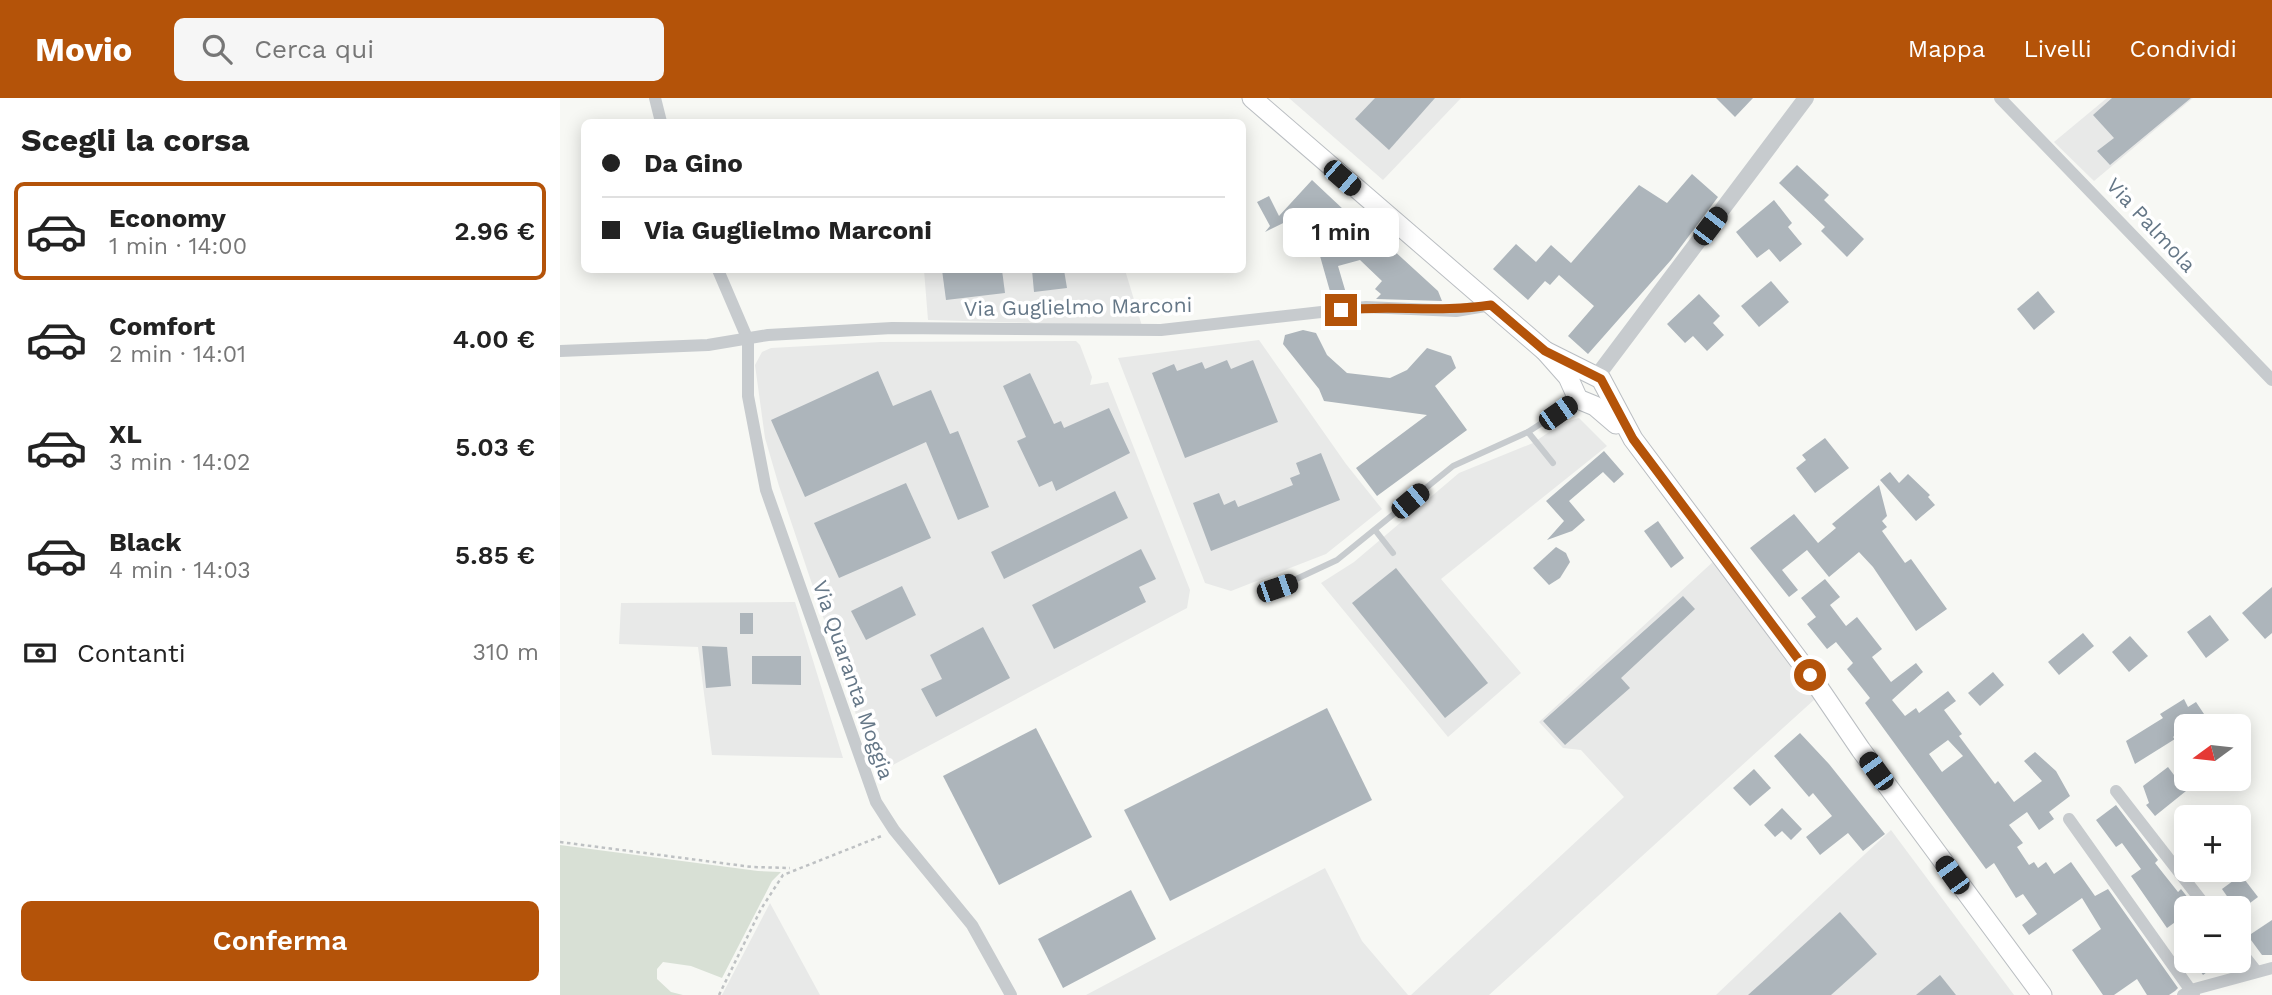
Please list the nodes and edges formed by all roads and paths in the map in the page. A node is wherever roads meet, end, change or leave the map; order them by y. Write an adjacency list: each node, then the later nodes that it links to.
1 (655, 98): 5 (street)
2 (1252, 98): 7 (main road)
3 (1806, 98): 11 (street)
4 (2000, 98): 12 (street, Via Palmola)
5 (661, 119)
6 (719, 273): 8 (street)
7 (1491, 305): 8 (street, Via Guglielmo Marconi); 10 (main road)
8 (748, 340): 9 (street, Via Guglielmo Marconi); 22 (street, Via Quaranta Moggia)
9 (560, 351)
10 (1545, 351): 11 (main road); 13 (main road)
11 (1597, 377): 13 (main road); 15 (main road)
12 (2272, 380)
13 (1579, 397): 14 (lane); 15 (main road)
14 (1528, 432): 16 (lane); 17 (lane)
15 (1633, 439): 32 (main road)
16 (1553, 463)
17 (1375, 530): 18 (lane); 19 (lane)
18 (1393, 553)
19 (1277, 588)
20 (2116, 791): 25 (street)
21 (2069, 819): 29 (street)
22 (894, 830): 24 (path); 31 (street, Via Quaranta Moggia)
23 (560, 842): 24 (path)
24 (794, 868): 30 (path)
25 (2198, 896)
26 (2251, 965): 28 (street)
27 (2272, 968): 28 (street)
28 (2256, 971): 29 (street)
29 (2189, 993)
30 (719, 995)
31 (1011, 995)
32 (2042, 995)

